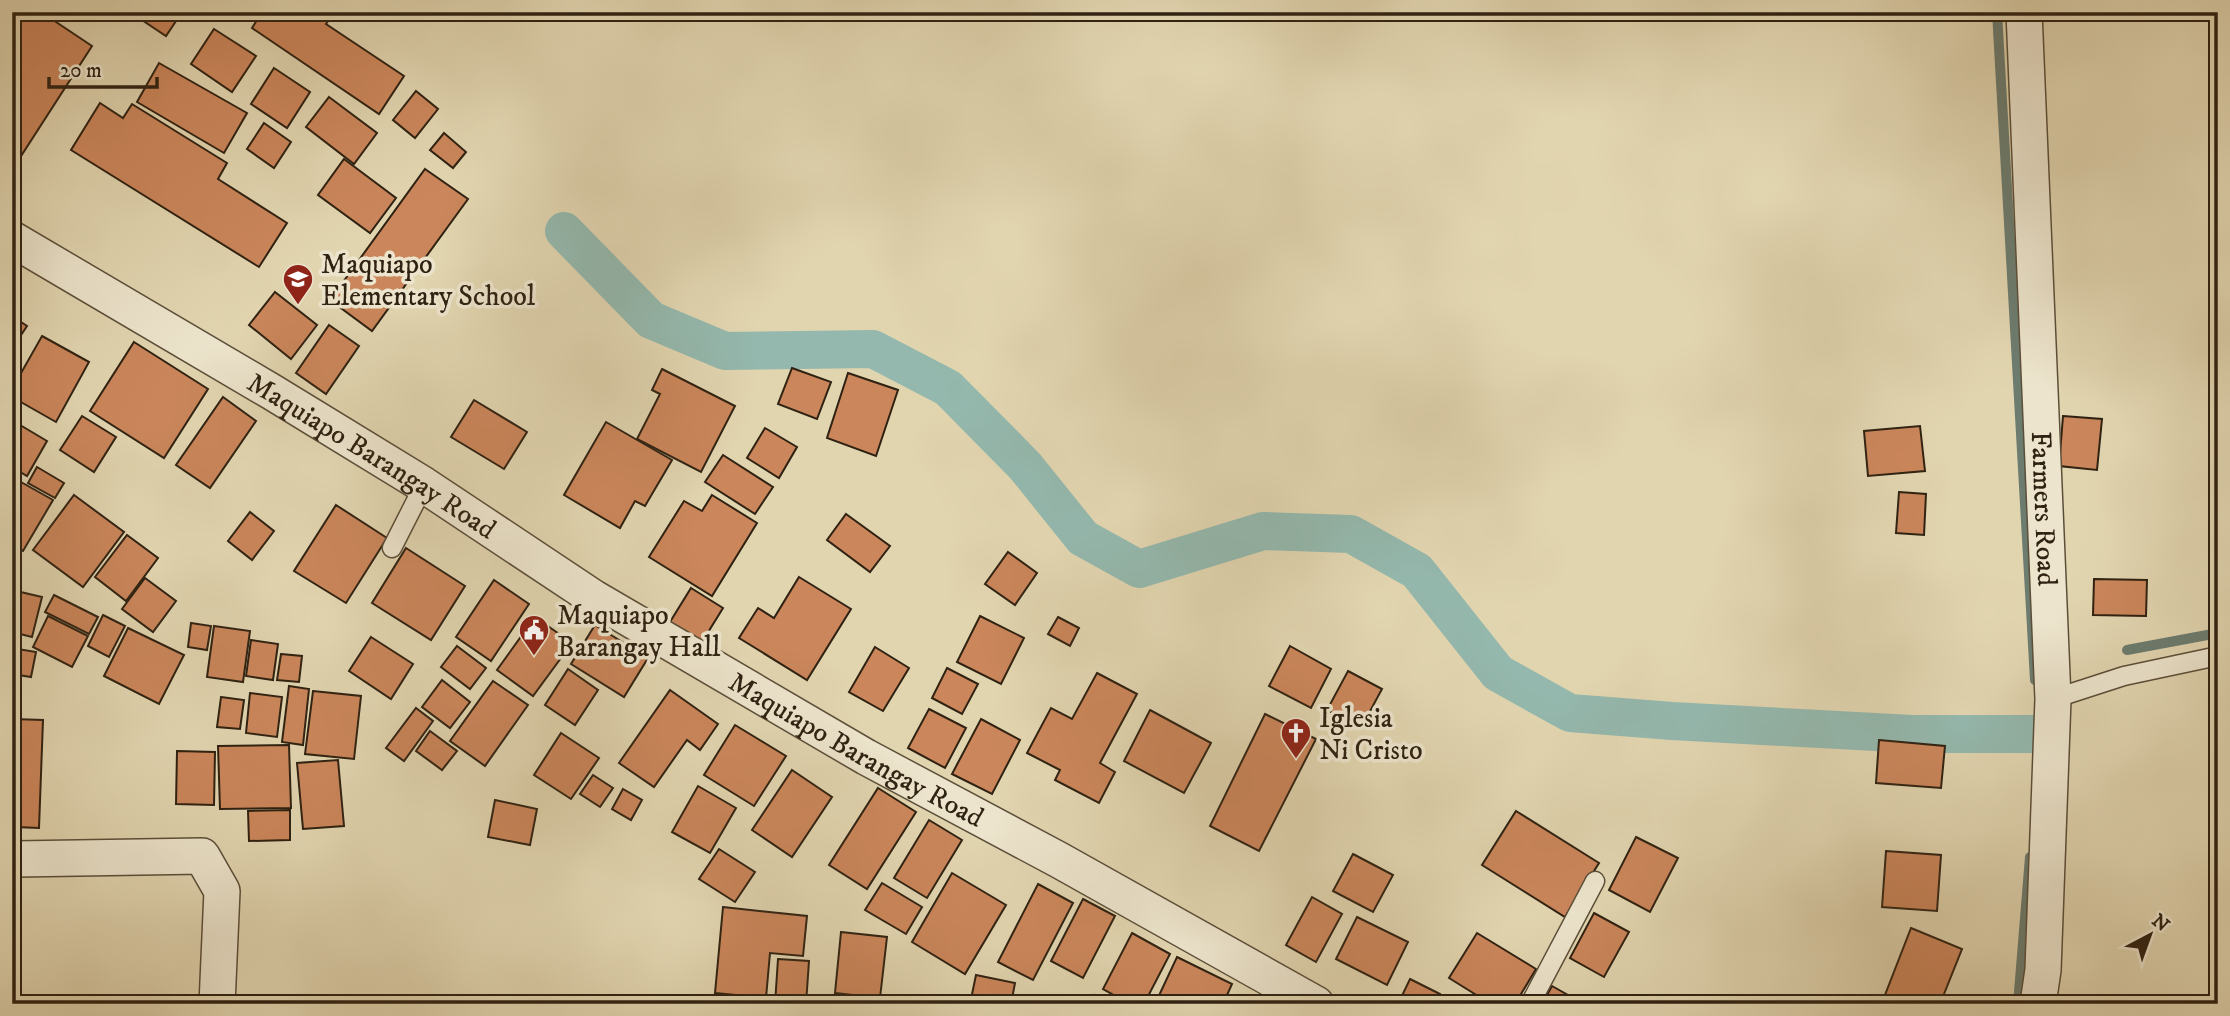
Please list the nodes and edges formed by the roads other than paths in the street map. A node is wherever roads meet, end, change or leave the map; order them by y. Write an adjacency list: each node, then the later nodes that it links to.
1 (2025, 12): 6 (street, Farmers Road)
2 (12, 239): 3 (street, Maquiapo Barangay Road)
3 (424, 485): 4 (lane); 10 (street, Maquiapo Barangay Road)
4 (392, 548)
5 (2218, 656): 6 (lane)
6 (2053, 699): 12 (street, Farmers Road)
7 (16, 859): 9 (street)
8 (1595, 881): 11 (lane)
9 (217, 1004)
10 (1316, 1004)
11 (1530, 1004)
12 (2038, 1004)

